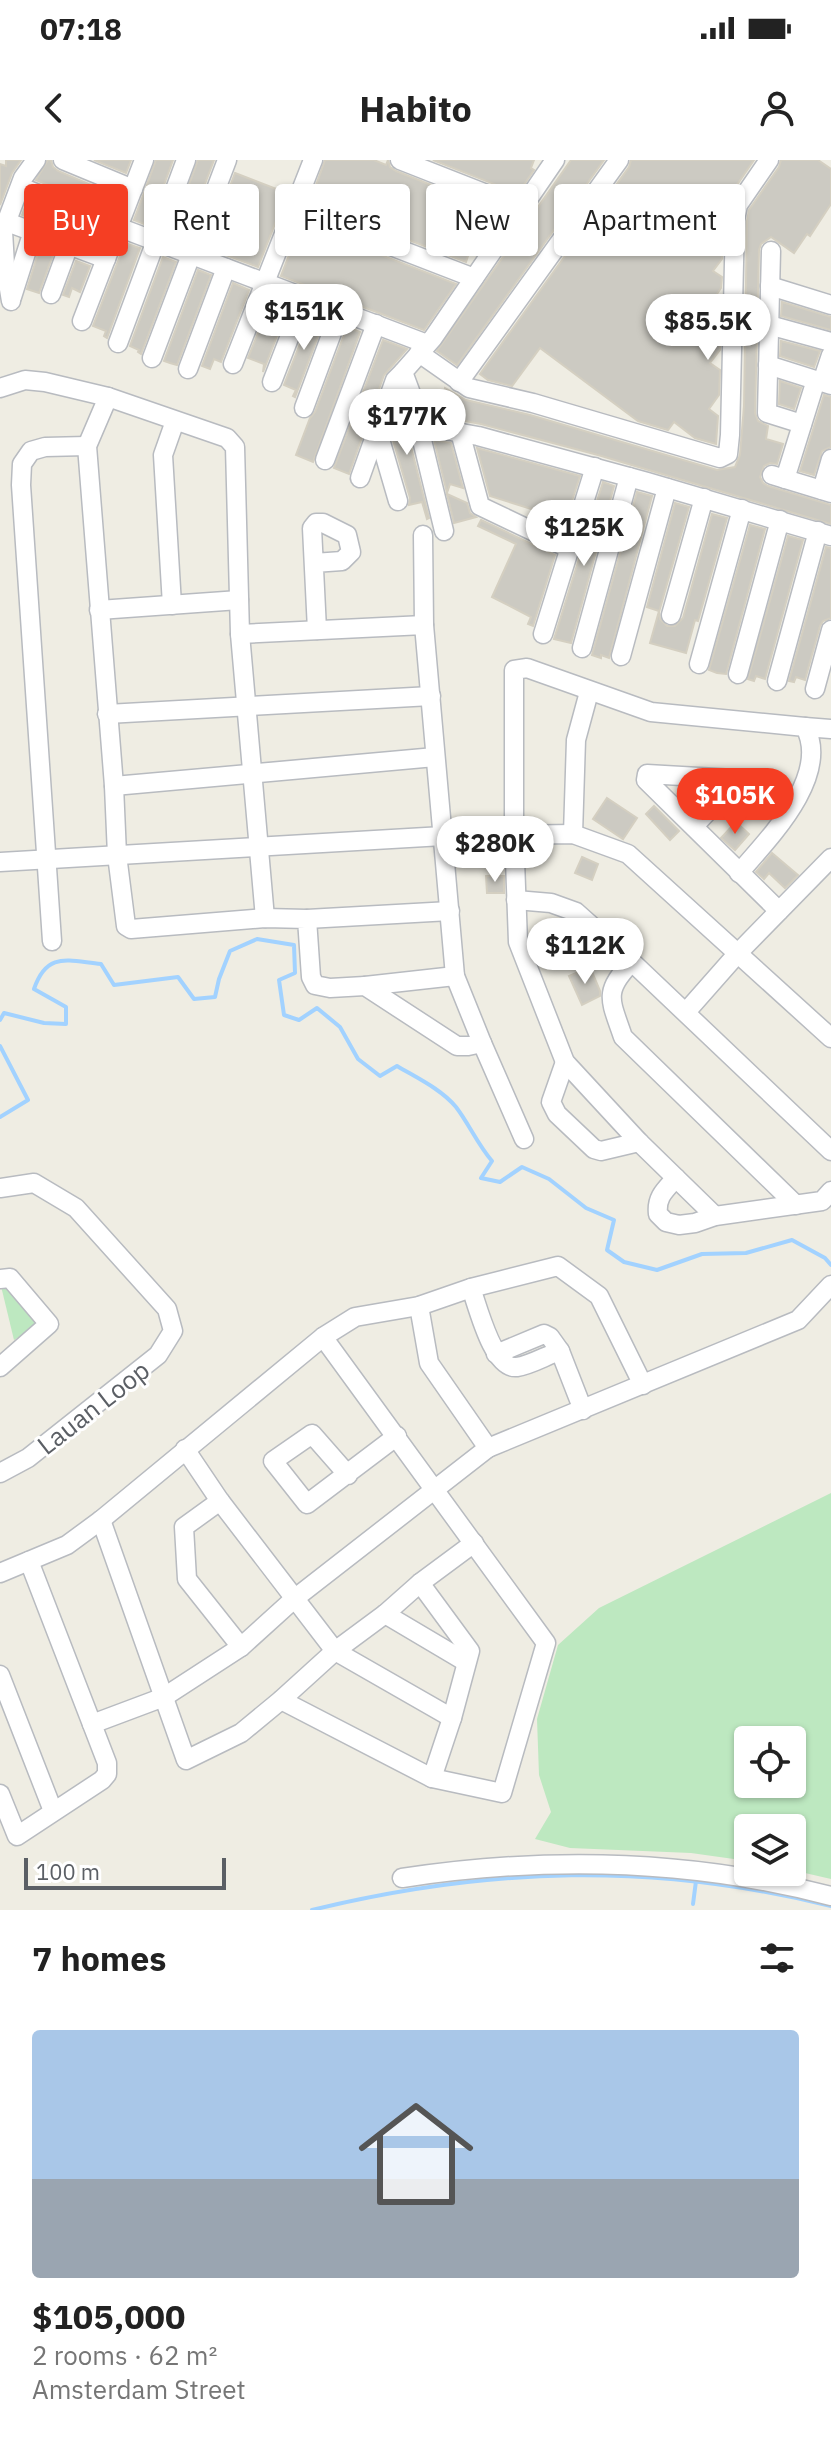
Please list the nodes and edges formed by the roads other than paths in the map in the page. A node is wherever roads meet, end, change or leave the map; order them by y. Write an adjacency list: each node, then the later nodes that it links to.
1 (36, 160): 16 (street)
2 (63, 160): 18 (street)
3 (144, 160): 18 (street)
4 (186, 160): 11 (street)
5 (227, 160): 12 (street)
6 (313, 160): 13 (street)
7 (400, 160): 14 (street)
8 (555, 160): 15 (street)
9 (619, 160): 55 (street)
10 (769, 160): 55 (street)
11 (177, 184)
12 (218, 184)
13 (304, 184)
14 (461, 184)
15 (538, 185)
16 (21, 187): 17 (street); 20 (street)
17 (24, 188)
18 (133, 189): 19 (street)
19 (128, 202)
20 (7, 222): 21 (street); 24 (street)
21 (24, 228)
22 (771, 251): 37 (street)
23 (410, 253): 35 (street)
24 (25, 256)
25 (65, 256): 38 (street)
26 (98, 256): 33 (street)
27 (107, 256): 33 (street)
28 (150, 256): 46 (street)
29 (192, 256): 49 (street)
30 (195, 256): 34 (street)
31 (277, 256): 36 (street)
32 (489, 256): 35 (street)
33 (106, 259): 42 (street)
34 (226, 268): 36 (street); 52 (street)
35 (474, 278): 47 (street)
36 (266, 283): 39 (street); 50 (street)
37 (770, 286): 40 (street); 44 (street)
38 (51, 294)
39 (305, 297): 41 (street); 54 (street)
40 (831, 305)
41 (340, 311): 43 (street); 59 (street)
42 (82, 321)
43 (376, 324): 47 (street); 67 (street)
44 (769, 325): 45 (street); 51 (street)
45 (831, 342)
46 (118, 343)
47 (423, 349): 53 (street); 55 (street)
48 (831, 355): 56 (street)
49 (152, 358)
50 (233, 364)
51 (768, 365): 56 (street); 61 (street)
52 (188, 369)
53 (403, 372): 62 (street); 63 (street)
54 (272, 382)
55 (459, 382)
56 (823, 382): 61 (street)
57 (0, 388): 58 (street)
58 (108, 397): 60 (street); 65 (street)
59 (304, 408)
60 (175, 421): 82 (street); 83 (street)
61 (802, 424): 72 (street)
62 (423, 426): 64 (street); 77 (street)
63 (377, 429): 70 (street); 74 (street)
64 (460, 432): 68 (street); 80 (street)
65 (87, 446): 84 (street); 113 (street)
66 (831, 459): 72 (street)
67 (325, 460)
68 (595, 467): 69 (street); 80 (street)
69 (629, 477): 71 (street); 91 (street)
70 (360, 478)
71 (667, 488): 73 (street); 92 (street)
72 (826, 492)
73 (704, 498): 75 (street); 85 (street)
74 (398, 501)
75 (742, 509): 76 (street); 93 (street)
76 (780, 520): 78 (street); 94 (street)
77 (444, 531)
78 (825, 534): 95 (street)
79 (423, 535): 86 (street)
80 (570, 549): 90 (street)
81 (314, 563): 87 (street)
82 (239, 600): 83 (street); 89 (street)
83 (172, 605): 84 (street)
84 (99, 610): 100 (street)
85 (671, 615)
86 (424, 625): 87 (street); 98 (street)
87 (317, 630): 89 (street)
88 (831, 630): 96 (street)
89 (240, 634): 99 (street)
90 (543, 634)
91 (582, 648)
92 (621, 656)
93 (699, 664)
94 (738, 674)
95 (777, 681)
96 (815, 689)
97 (589, 692): 101 (street); 107 (street); 108 (street)
98 (431, 696): 99 (street); 103 (street)
99 (246, 708): 100 (street); 104 (street)
100 (107, 714): 105 (street)
101 (805, 727): 102 (street); 115 (street)
102 (831, 729)
103 (435, 757): 104 (street); 109 (street)
104 (253, 775): 105 (street); 110 (street)
105 (114, 786): 111 (street)
106 (694, 826): 115 (street)
107 (514, 833): 108 (street); 109 (street); 116 (street)
108 (573, 834): 122 (street)
109 (443, 836): 110 (street); 117 (street)
110 (258, 846): 111 (street); 119 (street)
111 (117, 855): 113 (street); 119 (street)
112 (831, 858): 118 (street)
113 (48, 859): 114 (street); 121 (street)
114 (0, 862)
115 (739, 873): 118 (street)
116 (516, 900): 123 (street); 129 (street)
117 (450, 911): 120 (street); 124 (street)
118 (779, 911): 122 (street)
119 (265, 918): 120 (street)
120 (307, 919): 125 (street)
121 (52, 941)
122 (738, 953): 126 (street); 127 (street)
123 (632, 962): 126 (street); 136 (street)
124 (455, 976): 125 (street); 128 (street)
125 (365, 986): 128 (street)
126 (686, 1012): 132 (street)
127 (831, 1038)
128 (482, 1043): 130 (street)
129 (565, 1062): 131 (street); 131 (street)
130 (524, 1139)
131 (639, 1142): 133 (street)
132 (831, 1151)
133 (676, 1178): 137 (street); 137 (street)
134 (0, 1188): 149 (street, Lauan Loop)
135 (831, 1191): 136 (street)
136 (796, 1205): 137 (street)
137 (715, 1216)
138 (0, 1279): 143 (street)
139 (831, 1285): 144 (street)
140 (471, 1288): 141 (street); 144 (street); 145 (street)
141 (419, 1306): 142 (street); 147 (street)
142 (323, 1337): 146 (street); 148 (street)
143 (0, 1367)
144 (643, 1385): 145 (street)
145 (583, 1410): 147 (street)
146 (397, 1436): 150 (street); 151 (street)
147 (488, 1448): 151 (street)
148 (185, 1449): 152 (street); 153 (street)
149 (0, 1473)
150 (348, 1475)
151 (435, 1490): 154 (street); 158 (street)
152 (220, 1501): 158 (street); 160 (street)
153 (101, 1520): 155 (street); 164 (street)
154 (474, 1543): 157 (street); 168 (street)
155 (29, 1561): 156 (street); 167 (street)
156 (0, 1573)
157 (420, 1583): 159 (street); 162 (street)
158 (294, 1599): 160 (street); 161 (street)
159 (385, 1614): 161 (street); 162 (street)
160 (241, 1647): 164 (street)
161 (335, 1651): 165 (street); 166 (street)
162 (466, 1662): 166 (street)
163 (0, 1675): 170 (street)
164 (164, 1697): 165 (street); 167 (street)
165 (281, 1700): 168 (street)
166 (452, 1718): 168 (street)
167 (92, 1724): 170 (street)
168 (432, 1778)
169 (0, 1794): 170 (street)
170 (53, 1811)
171 (402, 1878): 172 (street)
172 (831, 1896)

